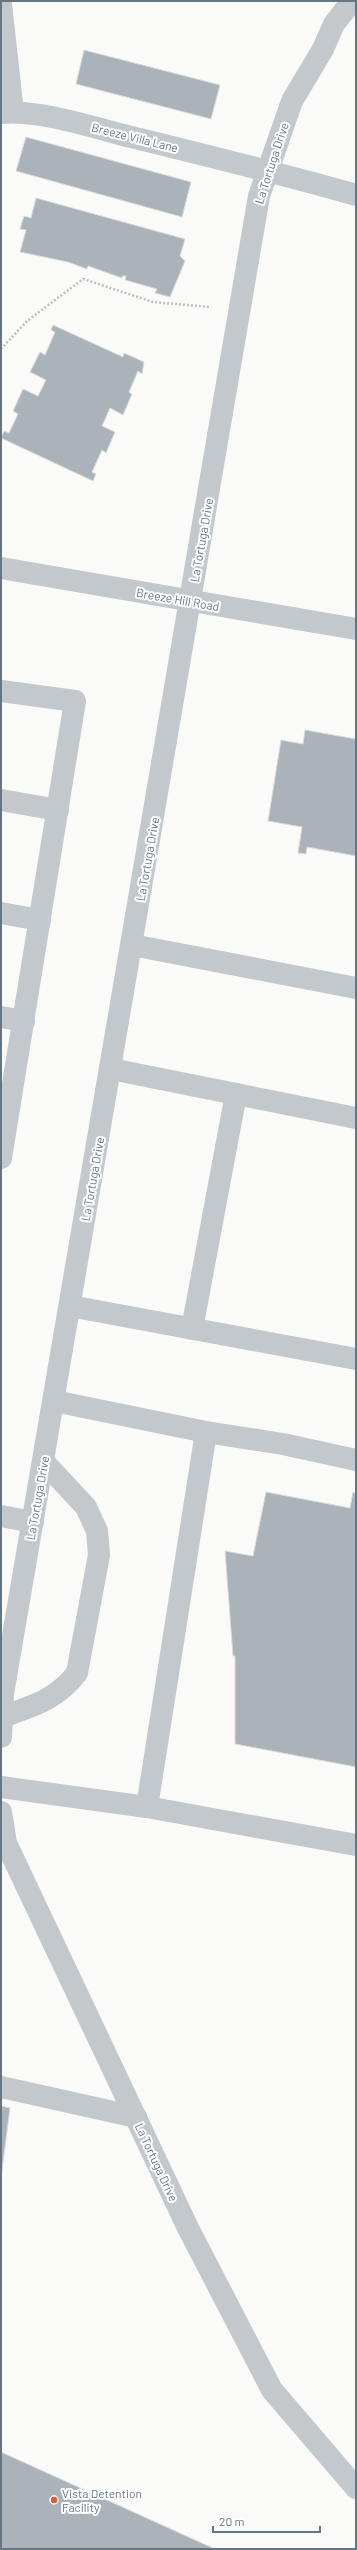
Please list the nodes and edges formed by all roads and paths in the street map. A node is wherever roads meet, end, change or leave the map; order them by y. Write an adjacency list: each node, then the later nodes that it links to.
1 (352, 1): 4 (street, La Tortuga Drive)
2 (1, 4): 3 (street)
3 (7, 112): 4 (street, Breeze Villa Lane)
4 (268, 170): 5 (street, Breeze Villa Lane); 6 (street, La Tortuga Drive)
5 (356, 195)
6 (240, 310): 7 (path); 9 (street, La Tortuga Drive)
7 (1, 349)
8 (1, 568): 9 (street, Breeze Hill Road)
9 (191, 601): 10 (street, Breeze Hill Road); 16 (street, La Tortuga Drive)
10 (356, 628)
11 (1, 690): 13 (street)
12 (1, 800): 13 (street)
13 (58, 810): 15 (street)
14 (1, 913): 15 (street)
15 (40, 920): 19 (street)
16 (132, 945): 17 (street); 20 (street, La Tortuga Drive)
17 (356, 988)
18 (1, 1017): 19 (street)
19 (24, 1021): 23 (street)
20 (111, 1069): 21 (street); 25 (street, La Tortuga Drive)
21 (236, 1094): 22 (street); 26 (street)
22 (356, 1118)
23 (4, 1124): 24 (street)
24 (1, 1158)
25 (70, 1306): 26 (street); 28 (street, La Tortuga Drive)
26 (192, 1328): 27 (street)
27 (356, 1359)
28 (54, 1401): 29 (street); 31 (street, La Tortuga Drive)
29 (206, 1432): 30 (street); 36 (street)
30 (356, 1460)
31 (44, 1462): 33 (street, La Tortuga Drive); 34 (street)
32 (1, 1516): 33 (street)
33 (33, 1522): 34 (street, La Tortuga Drive)
34 (2, 1727)
35 (1, 1787): 36 (street)
36 (147, 1807): 38 (street)
37 (1, 1812): 40 (street, La Tortuga Drive)
38 (356, 1845)
39 (1, 2087): 40 (street)
40 (136, 2117): 41 (street, La Tortuga Drive)
41 (356, 2488)

